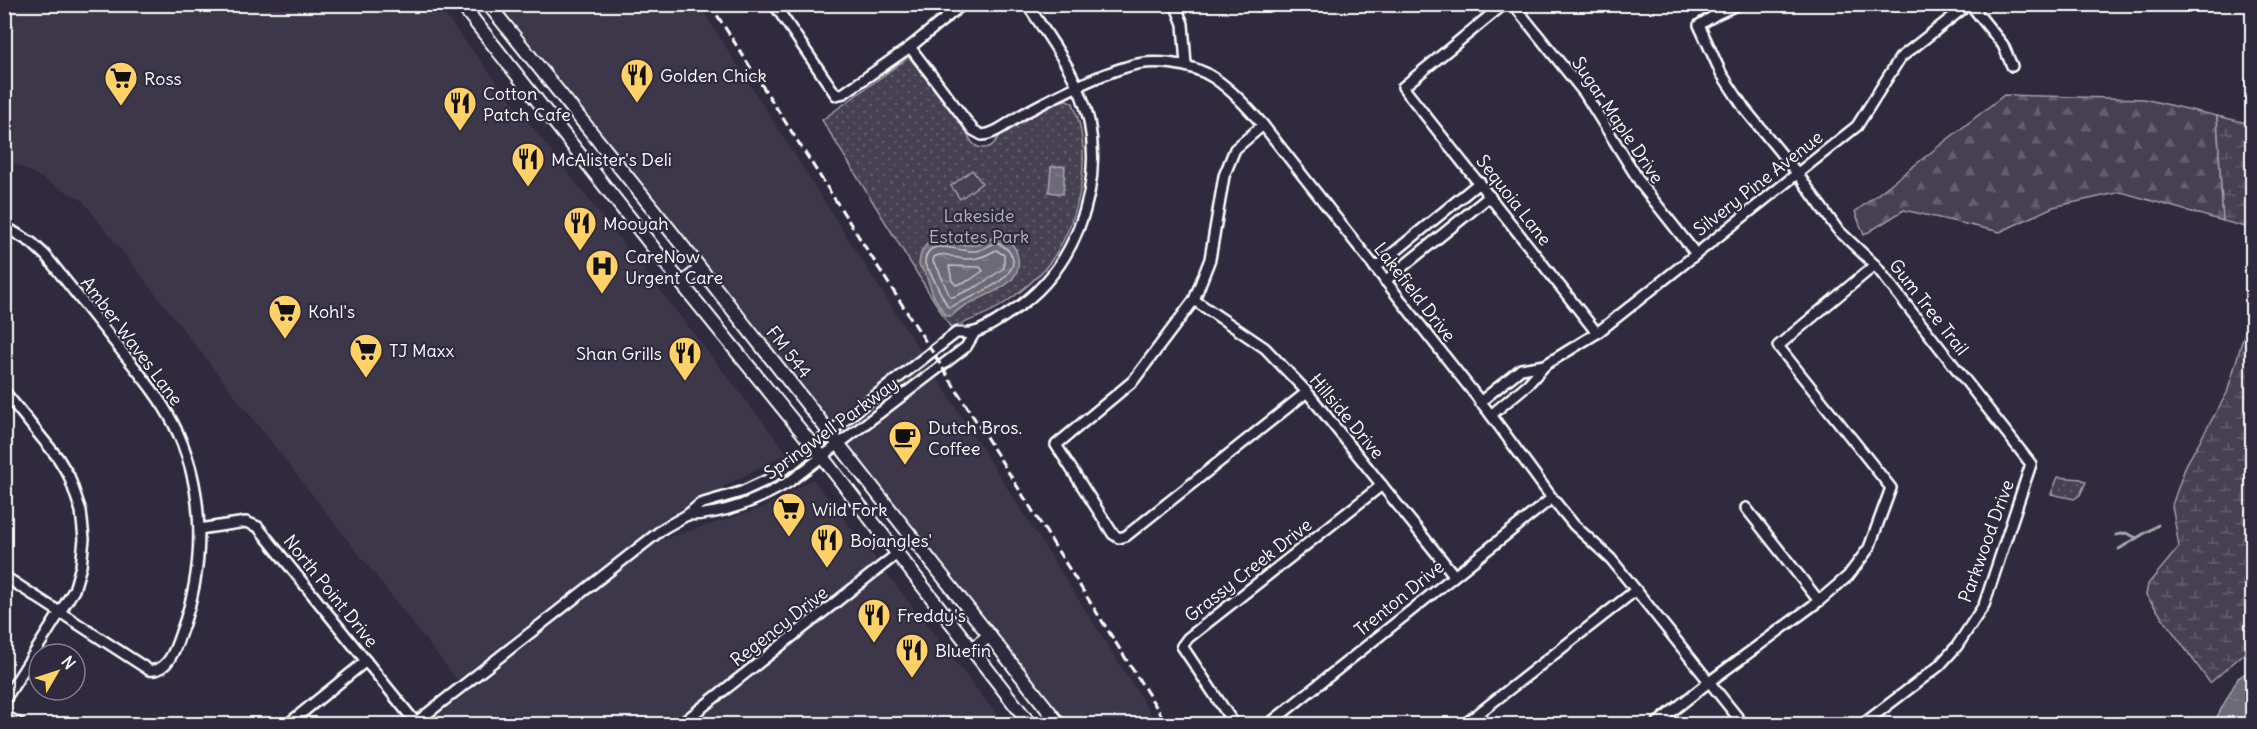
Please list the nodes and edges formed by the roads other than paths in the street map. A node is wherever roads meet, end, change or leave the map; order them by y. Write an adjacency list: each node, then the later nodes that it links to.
1 (461, 4): 16 (main road)
2 (488, 4): 15 (main road, FM 544 / FM 544)
3 (774, 4): 11 (street)
4 (963, 4): 11 (street)
5 (1027, 4): 14 (street, Springwell Parkway)
6 (1175, 4): 12 (street)
7 (1504, 4): 19 (street, Sequoia Lane)
8 (1514, 4): 22 (street, Sugar Maple Drive)
9 (1739, 4): 18 (street, Gum Tree Trail)
10 (1970, 4): 13 (street); 18 (street, Silvery Pine Avenue)
11 (910, 47): 14 (street, Lakefield Drive)
12 (1185, 65): 14 (street, Lakefield Drive); 17 (street, Lakefield Drive)
13 (2012, 66)
14 (1079, 87): 29 (street, Springwell Parkway)
15 (568, 104): 16 (main road); 25 (main road, FM 544 / FM 544)
16 (550, 118): 27 (main road)
17 (1263, 125): 24 (street, Lakefield Drive); 28 (street)
18 (1797, 173): 22 (street, Silvery Pine Avenue); 23 (street, Gum Tree Trail)
19 (1480, 182): 20 (street, Sequoia Lane); 24 (street)
20 (1490, 196): 26 (street); 30 (street, Sequoia Lane)
21 (5, 229): 47 (street, Amber Waves Lane)
22 (1696, 254): 30 (street, Silvery Pine Avenue)
23 (1875, 265): 42 (street, Gum Tree Trail); 52 (street)
24 (1375, 268): 26 (street, Lakefield Drive)
25 (700, 269): 27 (main road); 38 (main road, FM 544 / FM 544)
26 (1385, 281): 36 (street, Lakefield Drive)
27 (682, 284): 40 (main road)
28 (1194, 300): 35 (street, Hillside Drive); 35 (street)
29 (975, 332): 32 (street, Springwell Parkway); 33 (street, Springwell Parkway)
30 (1597, 333): 31 (street, Silvery Pine Avenue)
31 (1545, 365): 36 (street, Silvery Pine Avenue); 37 (street, Silvery Pine Avenue)
32 (910, 368): 33 (street); 38 (street, Springwell Parkway)
33 (922, 382): 39 (street, Springwell Parkway)
34 (4, 391): 53 (street)
35 (1307, 392): 43 (street, Hillside Drive)
36 (1480, 402): 37 (street, Lakefield Drive)
37 (1491, 415): 44 (street, Lakefield Drive)
38 (829, 433): 39 (main road, FM 544 / FM 544); 40 (street, Springwell Parkway)
39 (840, 445): 41 (street, Springwell Parkway); 54 (main road, FM 544 / FM 544)
40 (813, 446): 41 (main road); 46 (street, Springwell Parkway)
41 (823, 458): 46 (street, Springwell Parkway); 48 (main road)
42 (2031, 464): 71 (street, Parkwood Drive)
43 (1382, 486): 49 (street, Hillside Drive); 66 (street, Grassy Creek Drive)
44 (1552, 498): 49 (street, Trenton Drive); 51 (street, Lakefield Drive)
45 (1746, 508): 52 (street)
46 (687, 515): 62 (street, Springwell Parkway)
47 (199, 529): 53 (street, Amber Waves Lane); 56 (street, North Point Drive)
48 (897, 554): 55 (main road); 63 (street, Regency Drive)
49 (1454, 575): 67 (street, Trenton Drive)
50 (4, 576): 53 (street)
51 (1636, 590): 57 (street, Lakefield Drive); 68 (street)
52 (1819, 601): 57 (street)
53 (60, 614): 58 (street)
54 (990, 635): 55 (main road); 65 (main road, FM 544 / FM 544)
55 (971, 650): 64 (main road)
56 (366, 662): 61 (street); 62 (street, North Point Drive)
57 (1709, 682): 69 (street); 70 (street, Lakefield Drive)
58 (4, 701)
59 (4, 715): 60 (street)
60 (20, 724)
61 (288, 724)
62 (415, 724)
63 (681, 724)
64 (1030, 724)
65 (1059, 724)
66 (1234, 724)
67 (1269, 724)
68 (1465, 724)
69 (1656, 724)
70 (1743, 724)
71 (1863, 724)

